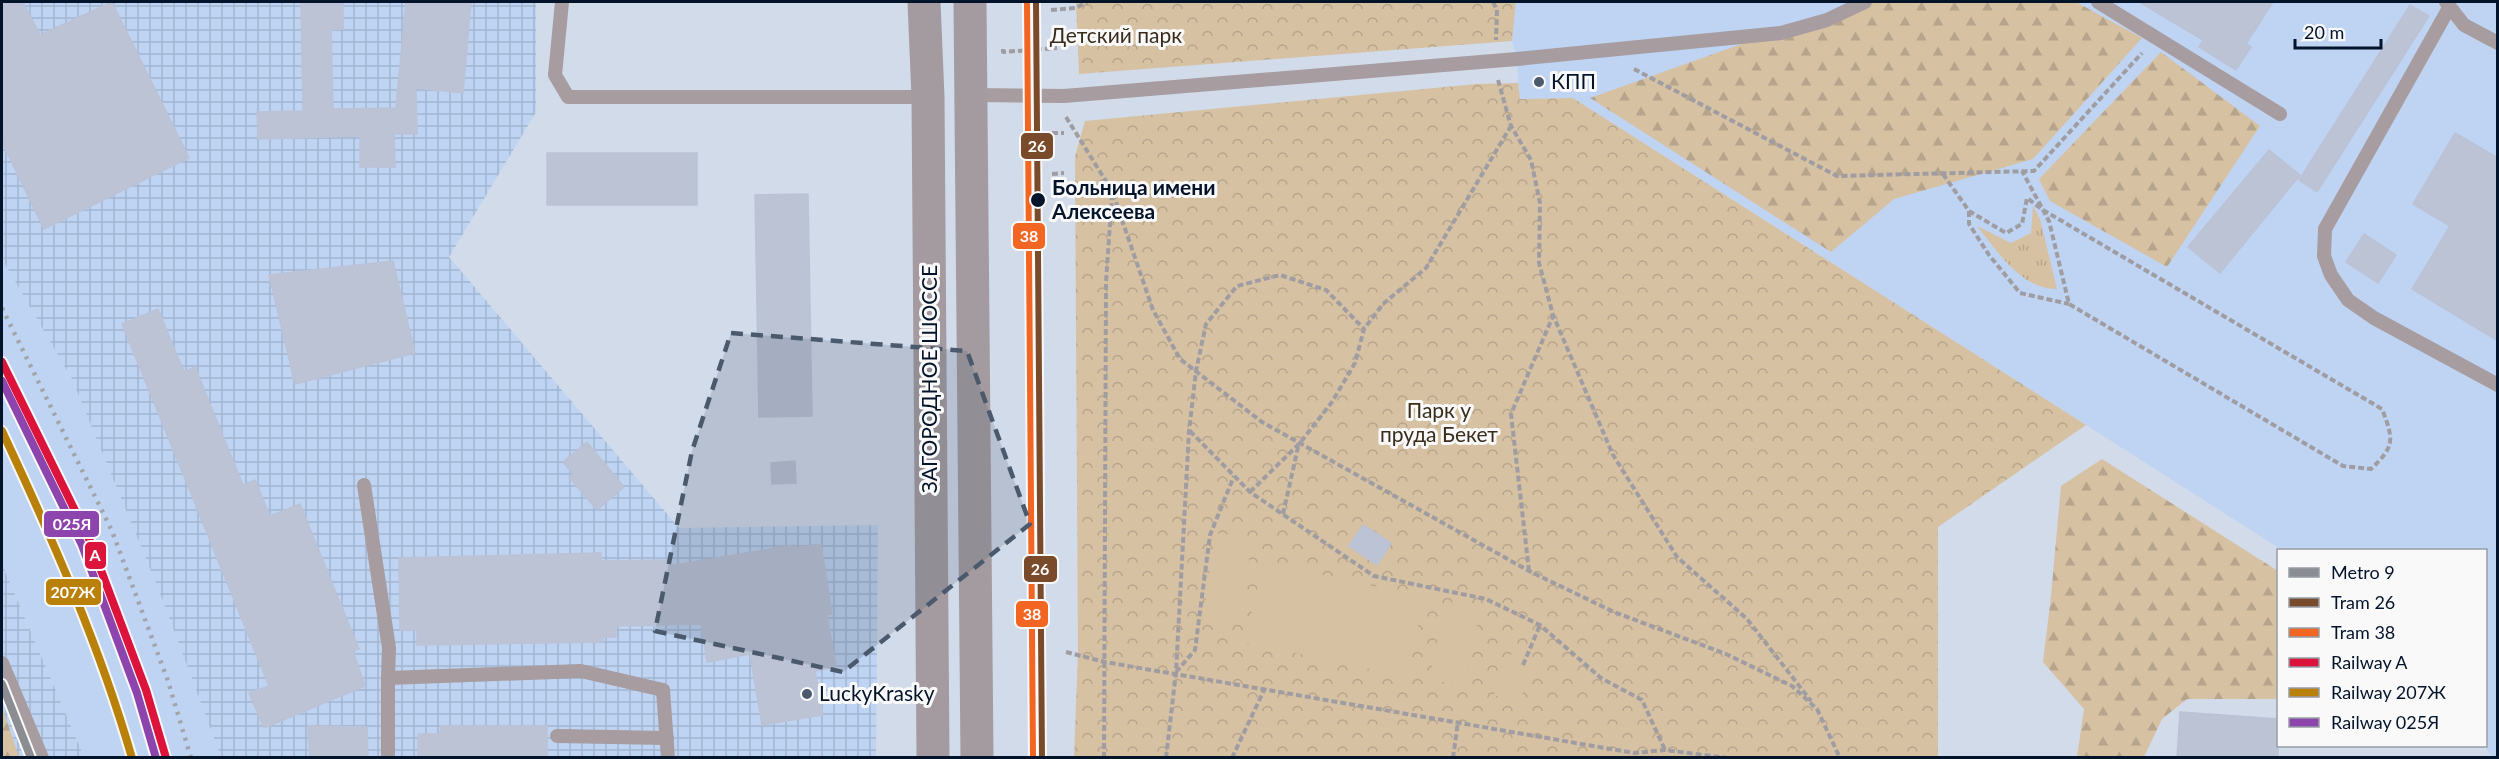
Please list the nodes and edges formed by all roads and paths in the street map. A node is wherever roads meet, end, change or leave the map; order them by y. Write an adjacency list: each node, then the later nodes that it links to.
1 (562, 2): 18 (lane)
2 (924, 2): 18 (main road, ЗАГОРОДНОЕ ШОССЕ)
3 (970, 2): 17 (main road, ЗАГОРОДНОЕ ШОССЕ)
4 (1087, 2): 9 (path)
5 (1493, 2): 15 (path)
6 (1865, 2): 13 (lane)
7 (2098, 2): 10 (lane)
8 (2448, 5): 11 (lane); 35 (lane)
9 (1051, 10)
10 (2156, 38): 19 (lane); 24 (path)
11 (2498, 43)
12 (1057, 48): 14 (path)
13 (1598, 51): 15 (lane); 27 (path)
14 (1003, 52)
15 (1496, 60): 17 (lane)
16 (1498, 78): 21 (path)
17 (972, 95): 60 (main road, ЗАГОРОДНОЕ ШОССЕ)
18 (928, 97): 59 (main road, ЗАГОРОДНОЕ ШОССЕ)
19 (2280, 114)
20 (1064, 115): 28 (path)
21 (1511, 126): 32 (path); 33 (path)
22 (1052, 133): 23 (path)
23 (1064, 133)
24 (2022, 171): 27 (path); 29 (path)
25 (1064, 173): 26 (path)
26 (1052, 174)
27 (1943, 174): 30 (path)
28 (1112, 191): 34 (path); 45 (path)
29 (2043, 210): 30 (path); 31 (path); 31 (path)
30 (1968, 211): 31 (path)
31 (2069, 304)
32 (1553, 315): 42 (path); 51 (path)
33 (1364, 329): 34 (path); 37 (path)
34 (1196, 372): 36 (path); 37 (path)
35 (2498, 385)
36 (1189, 431): 38 (path); 48 (path)
37 (1300, 443): 40 (path); 41 (path); 42 (path)
38 (1234, 476): 40 (path); 48 (path)
39 (364, 485): 49 (lane)
40 (1250, 492): 41 (path)
41 (1283, 514): 43 (path)
42 (1530, 571): 51 (path)
43 (1540, 625): 47 (path); 55 (path)
44 (1066, 651): 45 (path)
45 (1105, 662): 48 (path); 61 (path)
46 (2, 663): 56 (lane)
47 (1523, 665)
48 (1176, 672): 50 (path); 62 (path)
49 (388, 678): 54 (lane); 57 (lane)
50 (1265, 688): 52 (path); 63 (path)
51 (1818, 710): 66 (path)
52 (1458, 722): 55 (path); 64 (path)
53 (557, 736): 54 (lane)
54 (667, 738): 58 (lane)
55 (1665, 750): 65 (path)
56 (42, 758)
57 (388, 758)
58 (668, 758)
59 (933, 758)
60 (977, 758)
61 (1104, 758)
62 (1166, 758)
63 (1232, 758)
64 (1453, 758)
65 (1728, 758)
66 (1840, 758)

